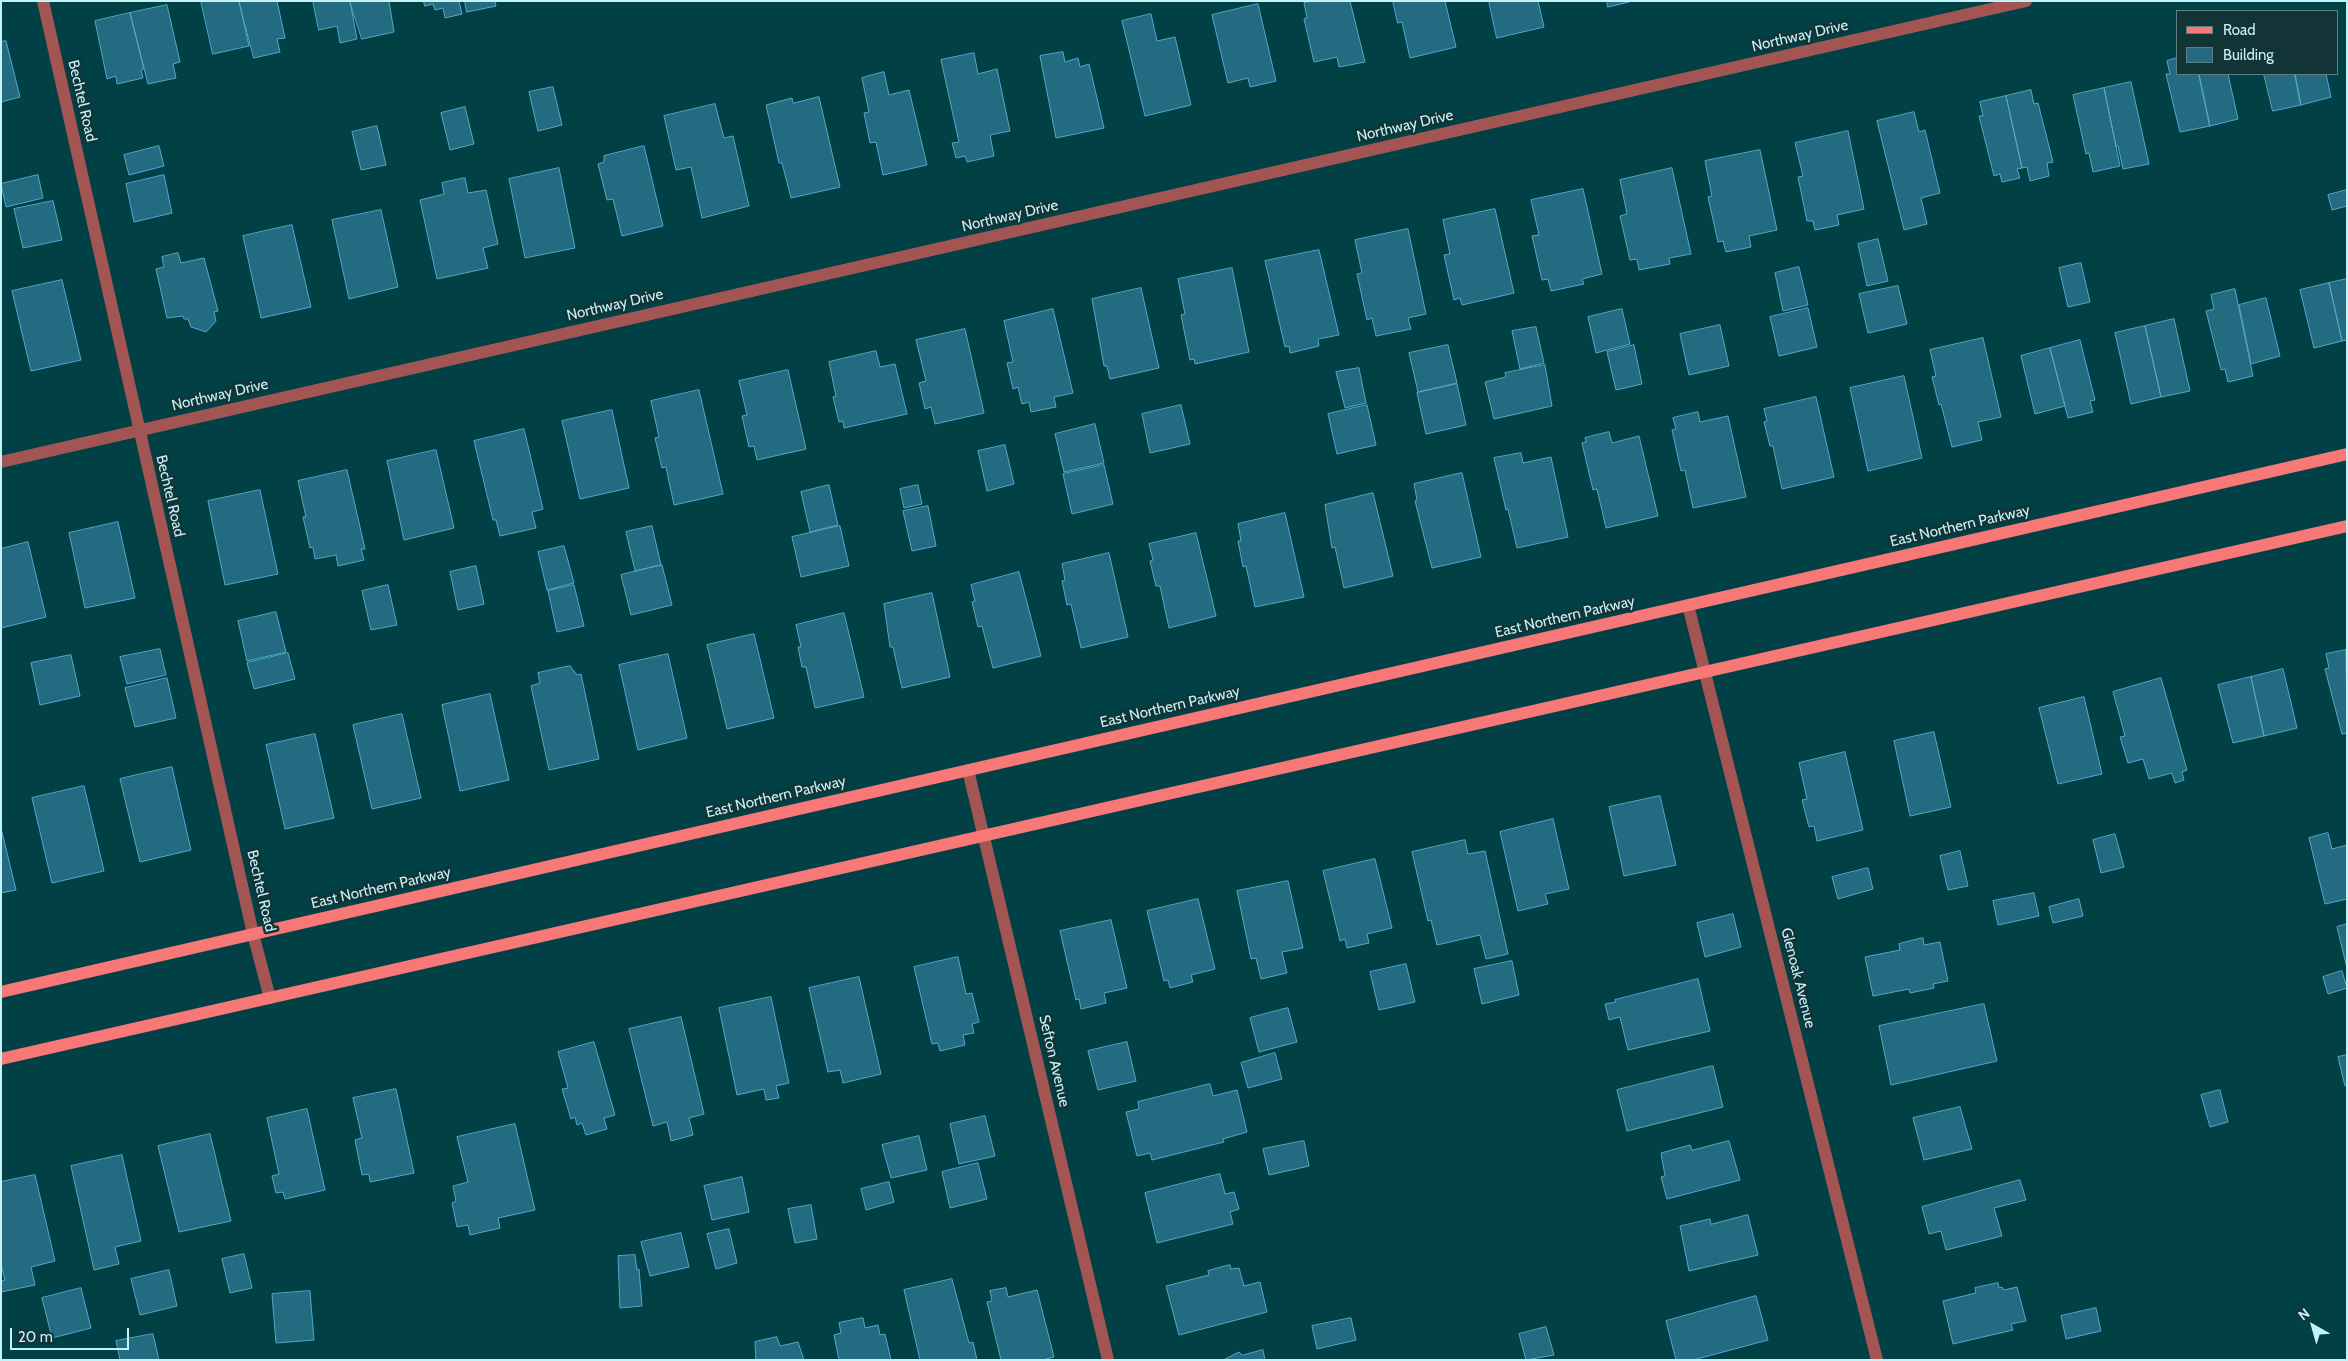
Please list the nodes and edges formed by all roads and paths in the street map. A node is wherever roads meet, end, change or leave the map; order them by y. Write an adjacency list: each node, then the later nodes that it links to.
1 (43, 1): 3 (street, Bechtel Road)
2 (2026, 1): 3 (street, Northway Drive)
3 (139, 430): 5 (street, Northway Drive); 11 (street, Bechtel Road)
4 (2347, 454): 7 (main road, East Northern Parkway)
5 (1, 462)
6 (2347, 526): 8 (main road)
7 (1688, 605): 8 (street, Glenoak Avenue); 9 (main road, East Northern Parkway)
8 (1704, 672): 10 (main road); 16 (street, Glenoak Avenue)
9 (968, 770): 10 (street, Sefton Avenue); 11 (main road, East Northern Parkway)
10 (984, 835): 13 (main road); 15 (street, Sefton Avenue)
11 (254, 934): 12 (main road, East Northern Parkway); 13 (street, Bechtel Road)
12 (1, 992)
13 (270, 998): 14 (main road)
14 (1, 1059)
15 (1108, 1360)
16 (1877, 1360)

